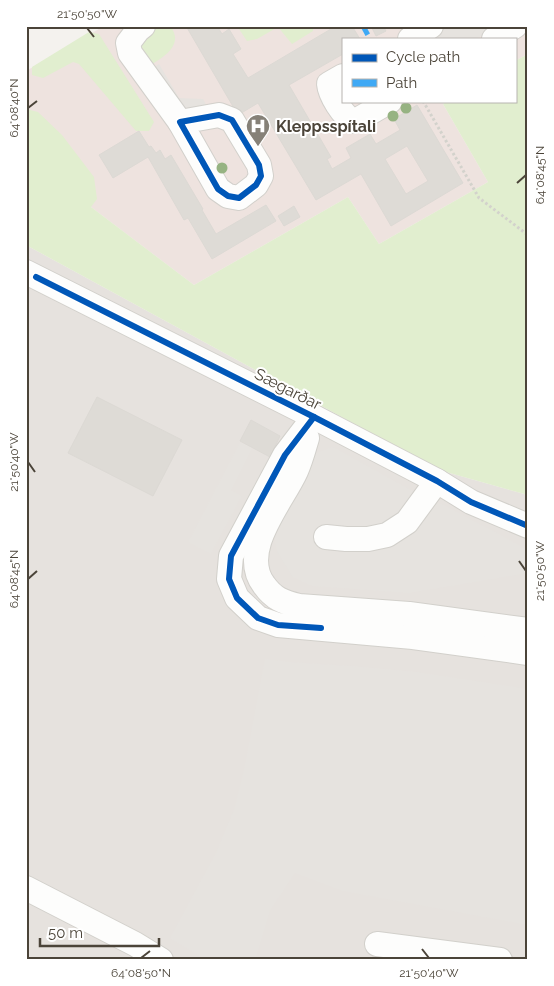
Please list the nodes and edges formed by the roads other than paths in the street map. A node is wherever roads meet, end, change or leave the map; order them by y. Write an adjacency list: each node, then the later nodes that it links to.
1 (143, 26): 8 (street)
2 (431, 26): 4 (street)
3 (516, 26): 5 (street)
4 (412, 38)
5 (496, 38)
6 (342, 77): 7 (street)
7 (388, 102)
8 (180, 122)
9 (31, 274): 10 (street, Sægarðar)
10 (314, 417): 11 (street, Sægarðar); 14 (street)
11 (437, 481): 12 (street, Sægarðar); 13 (street)
12 (528, 526)
13 (326, 537)
14 (318, 617): 15 (street); 16 (street)
15 (528, 630)
16 (528, 653)
17 (26, 888): 19 (street)
18 (377, 944): 20 (street)
19 (161, 960)
20 (500, 960)

